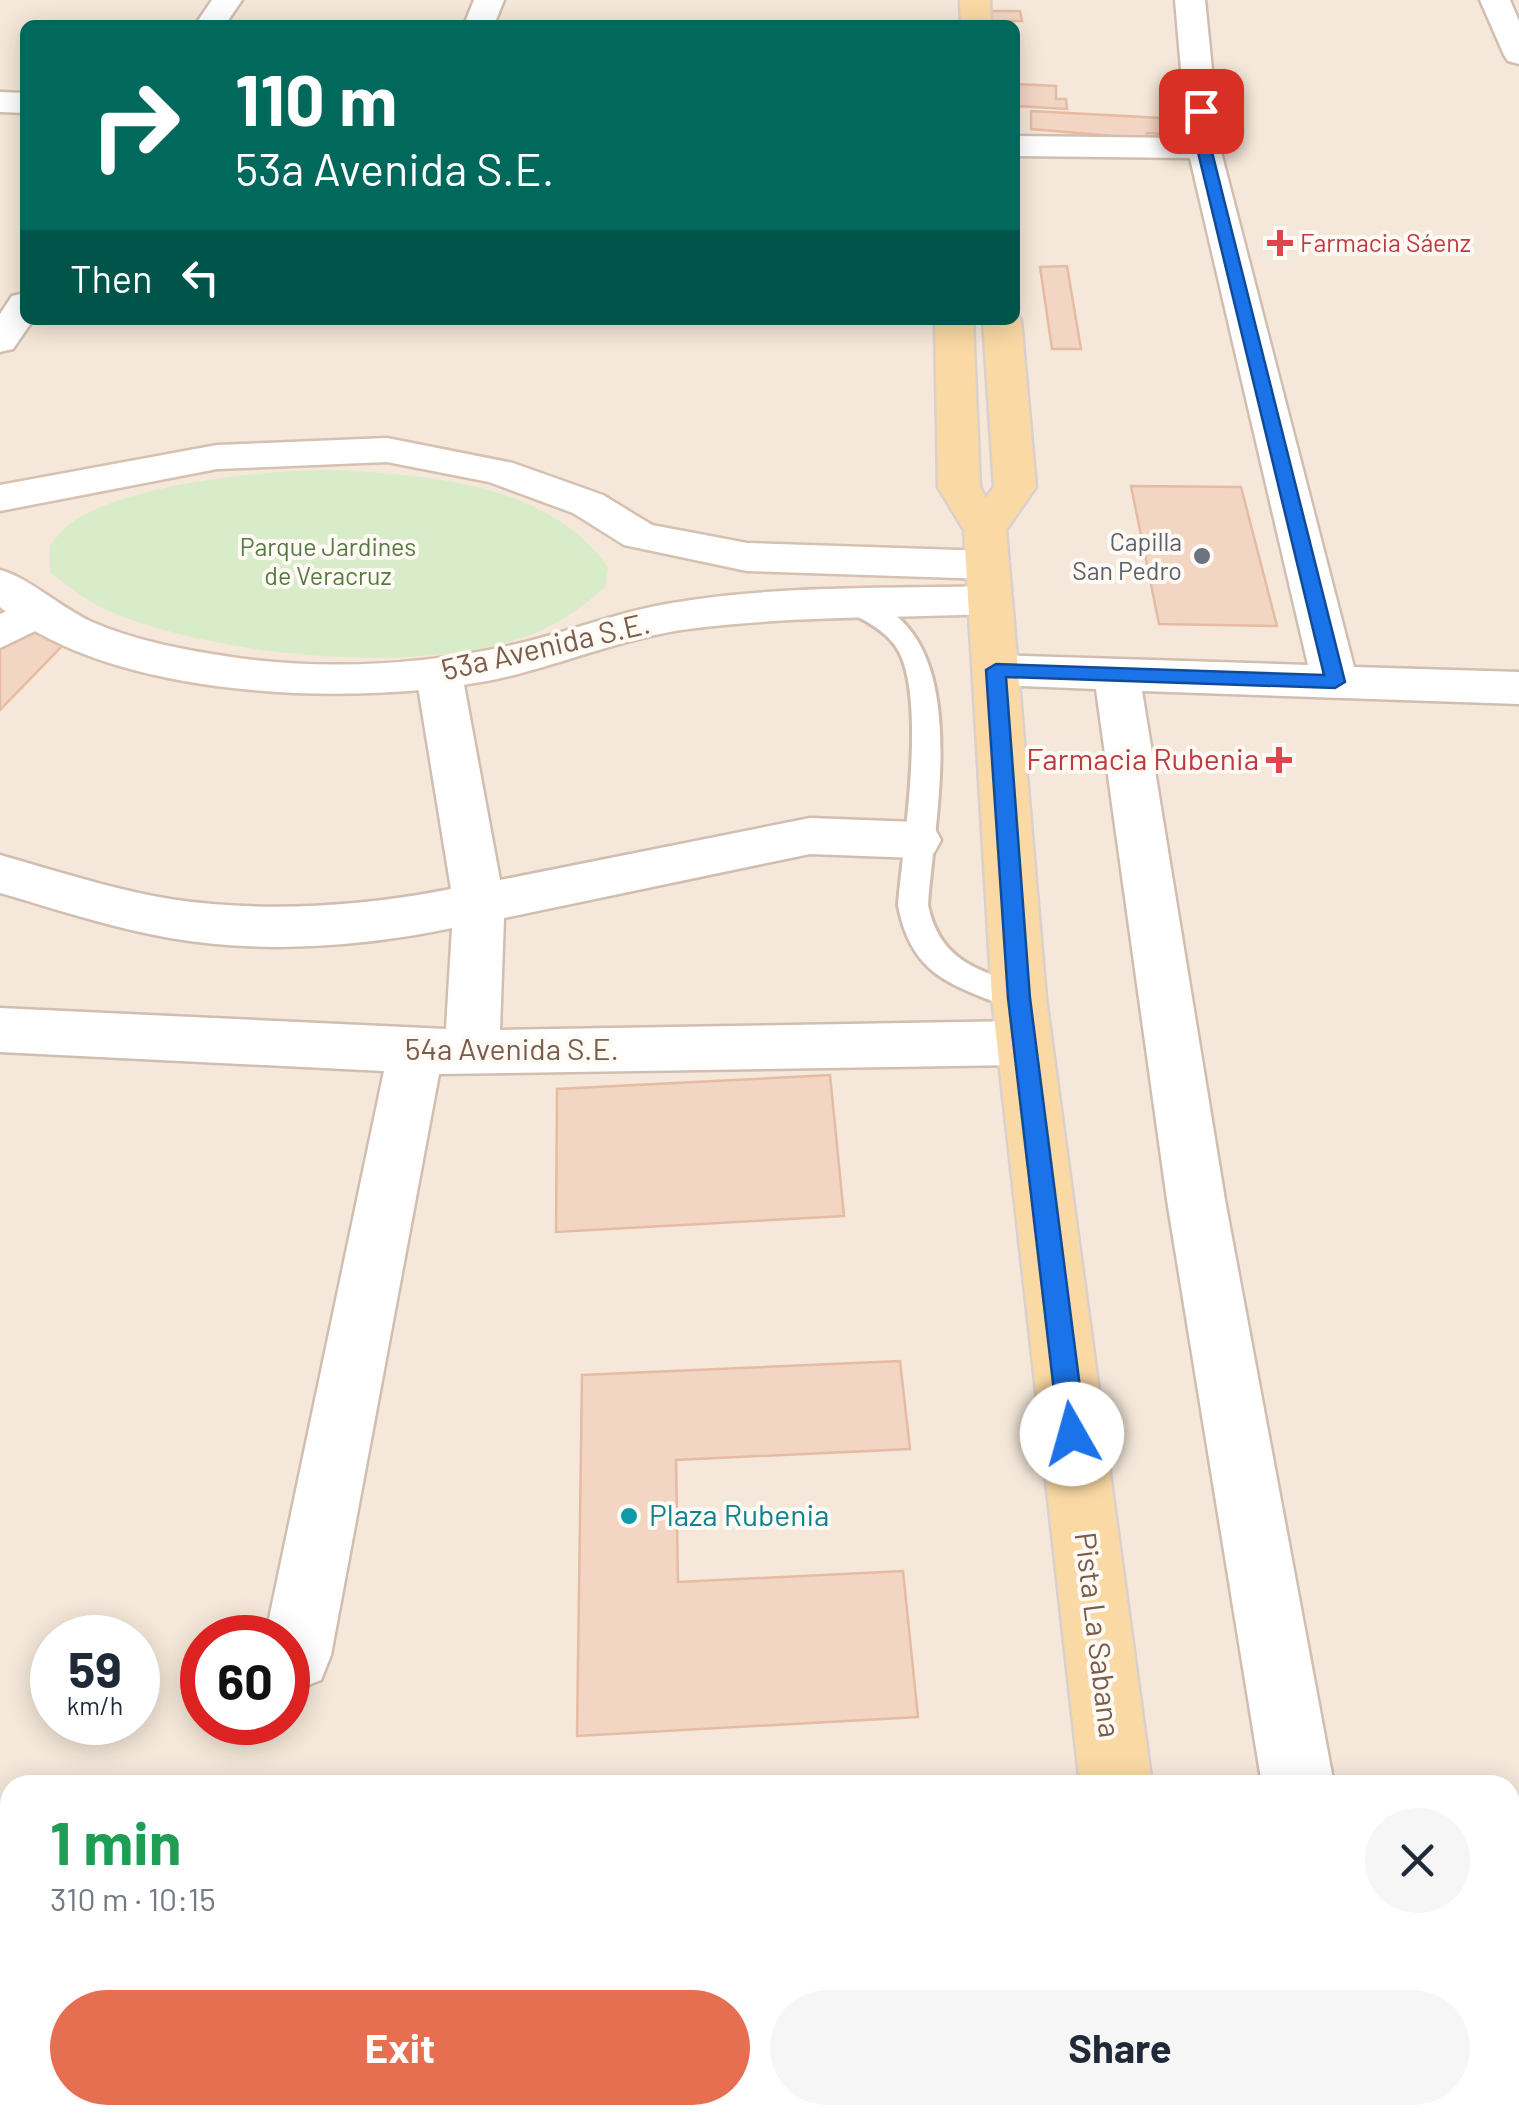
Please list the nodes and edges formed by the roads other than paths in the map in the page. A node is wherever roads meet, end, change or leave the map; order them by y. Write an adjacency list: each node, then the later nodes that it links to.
1 (1190, 0): 5 (street)
2 (1495, 0): 3 (street)
3 (1519, 55)
4 (1020, 146): 5 (street)
5 (1204, 148): 20 (street)
6 (20, 312): 9 (street)
7 (954, 325): 12 (main road, Pista La Sabana)
8 (1002, 325): 12 (main road)
9 (0, 342)
10 (3, 531): 11 (street)
11 (639, 536): 12 (street); 16 (street)
12 (988, 565): 14 (street, 53a Avenida S.E.); 17 (main road, Pista La Sabana)
13 (0, 584): 15 (street, 53a Avenida S.E.)
14 (859, 606): 16 (street, 53a Avenida S.E.); 22 (lane)
15 (18, 623): 18 (street, 53a Avenida S.E.)
16 (624, 627): 18 (street, 53a Avenida S.E.)
17 (996, 670): 19 (street); 25 (main road, Pista La Sabana)
18 (439, 674): 24 (street)
19 (1117, 674): 20 (street); 30 (street)
20 (1335, 682): 21 (street)
21 (1519, 688)
22 (916, 840): 24 (street); 25 (lane)
23 (0, 874): 24 (street)
24 (480, 902): 27 (street)
25 (1021, 1020): 27 (street, 54a Avenida S.E.); 29 (main road, Pista La Sabana)
26 (0, 1030): 27 (street, 54a Avenida S.E.)
27 (444, 1052): 28 (street)
28 (306, 1615)
29 (1115, 1775)
30 (1296, 1775)

